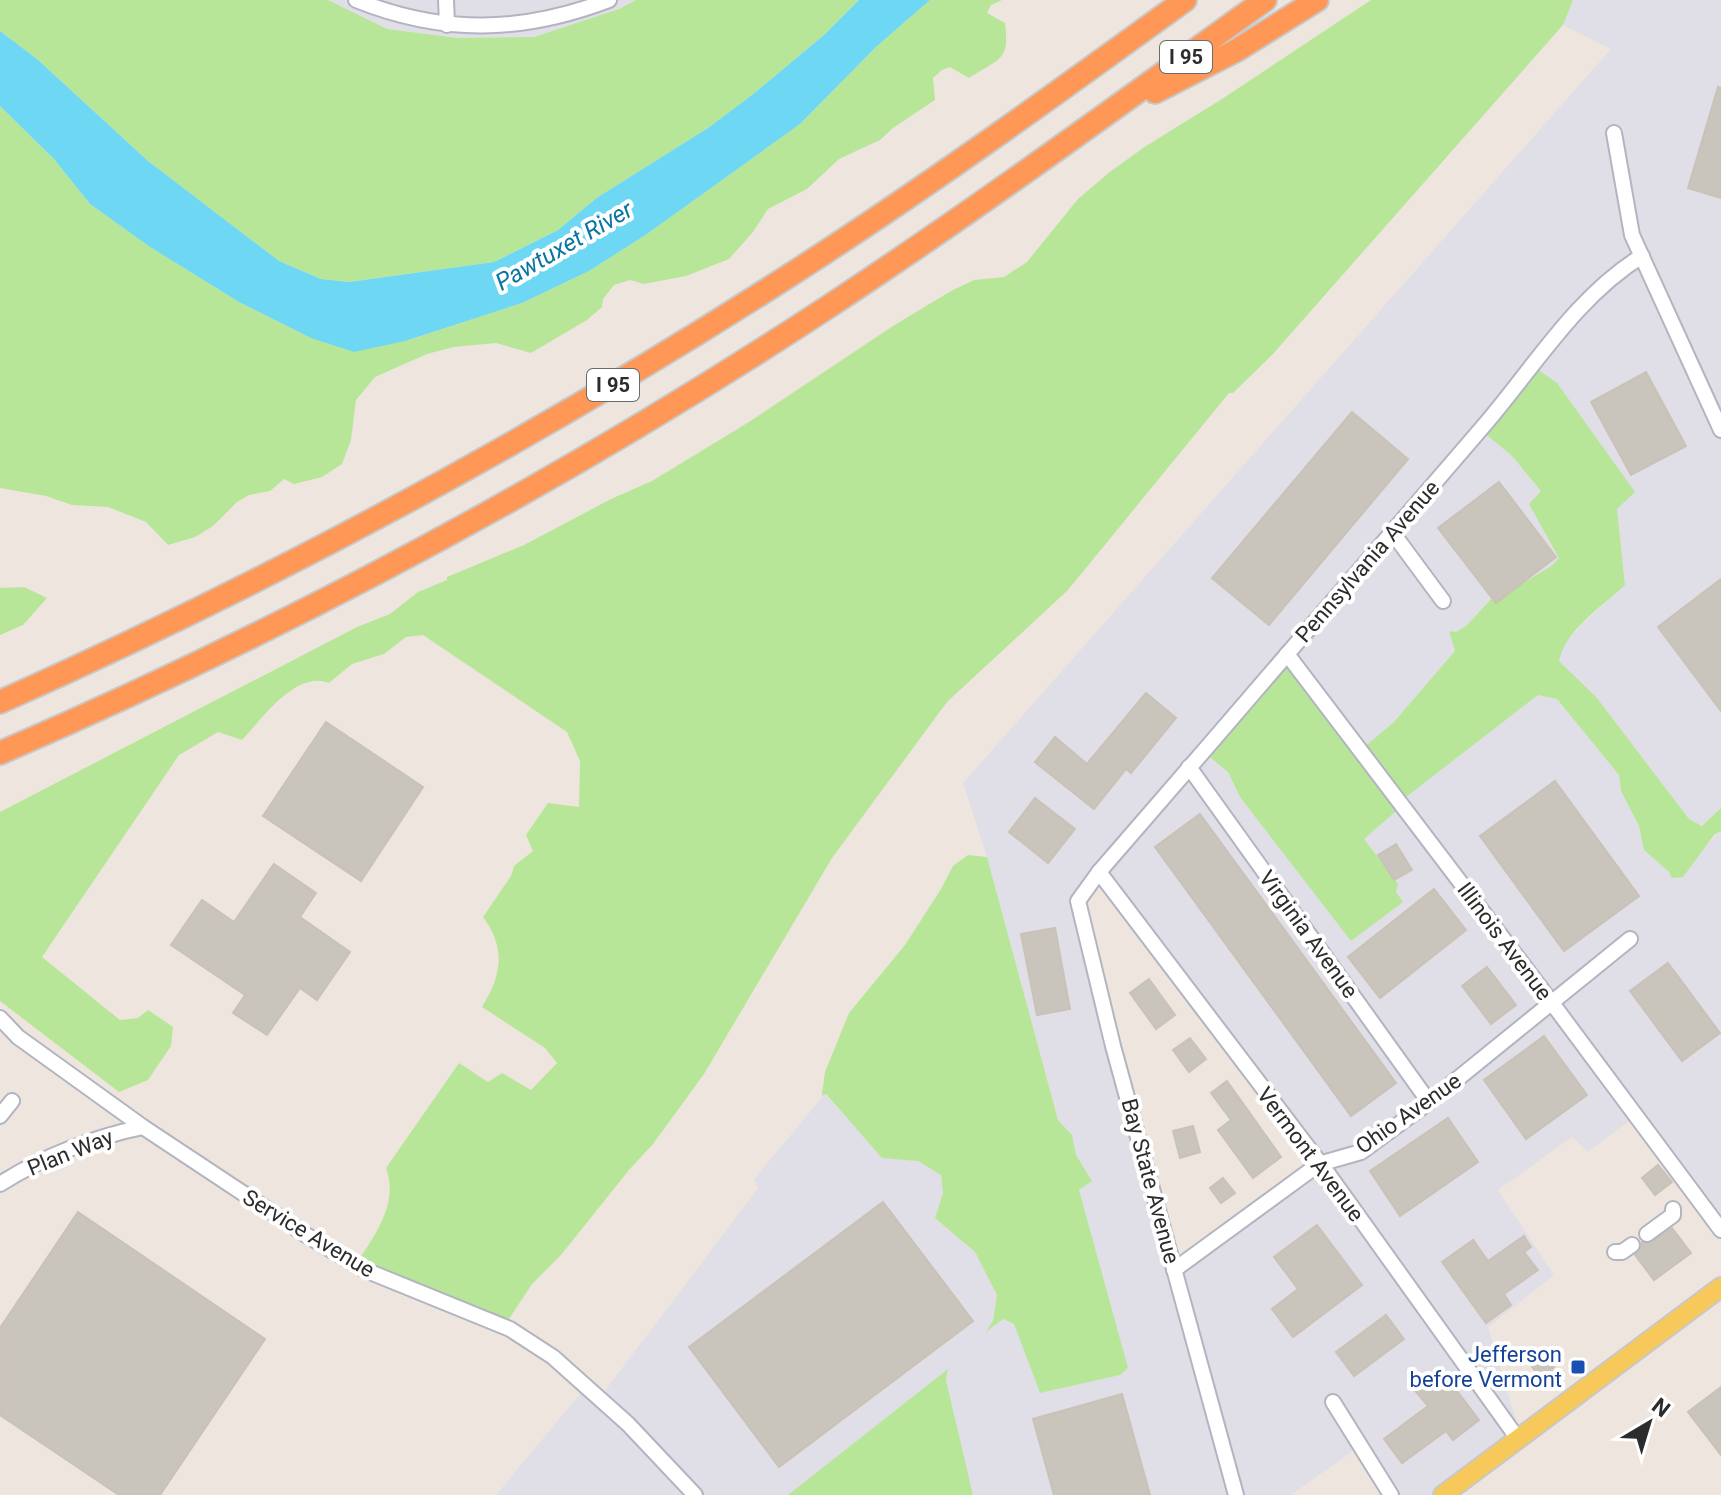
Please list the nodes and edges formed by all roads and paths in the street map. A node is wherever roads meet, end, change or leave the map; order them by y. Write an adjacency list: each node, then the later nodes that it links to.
1 (356, 0): 7 (street)
2 (446, 0): 7 (street)
3 (609, 0): 7 (street)
4 (1185, 0): 15 (highway, I 95)
5 (1265, 0): 8 (highway, I 95)
6 (1317, 0): 8 (highway)
7 (447, 25)
8 (1107, 114): 16 (highway, I 95)
9 (1614, 133): 10 (street)
10 (1642, 256): 11 (street); 12 (street, Pennsylvania Avenue)
11 (1721, 430)
12 (1392, 532): 13 (street); 14 (street, Pennsylvania Avenue)
13 (1443, 601)
14 (1287, 654): 17 (street, Pennsylvania Avenue); 20 (street, Illinois Avenue)
15 (0, 702)
16 (0, 753)
17 (1189, 767): 18 (street, Pennsylvania Avenue); 23 (street, Virginia Avenue)
18 (1099, 872): 26 (street, Vermont Avenue); 33 (street, Bay State Avenue)
19 (1630, 939): 20 (street, Ohio Avenue)
20 (1552, 1003): 23 (street, Ohio Avenue); 29 (street, Illinois Avenue)
21 (0, 1018): 25 (street, Service Avenue)
22 (12, 1101): 24 (street)
23 (1429, 1102): 26 (street, Ohio Avenue)
24 (0, 1116)
25 (143, 1127): 27 (street, Plan Way); 37 (street, Service Avenue)
26 (1319, 1164): 33 (street, Ohio Avenue); 36 (street, Vermont Avenue)
27 (0, 1184)
28 (1673, 1209): 30 (street)
29 (1721, 1230)
30 (1647, 1234)
31 (1632, 1245): 32 (street)
32 (1615, 1252)
33 (1174, 1270): 38 (street, Bay State Avenue)
34 (1721, 1287): 36 (main road)
35 (1333, 1402): 39 (street)
36 (1518, 1439): 40 (main road)
37 (695, 1495)
38 (1236, 1495)
39 (1391, 1495)
40 (1443, 1495)

